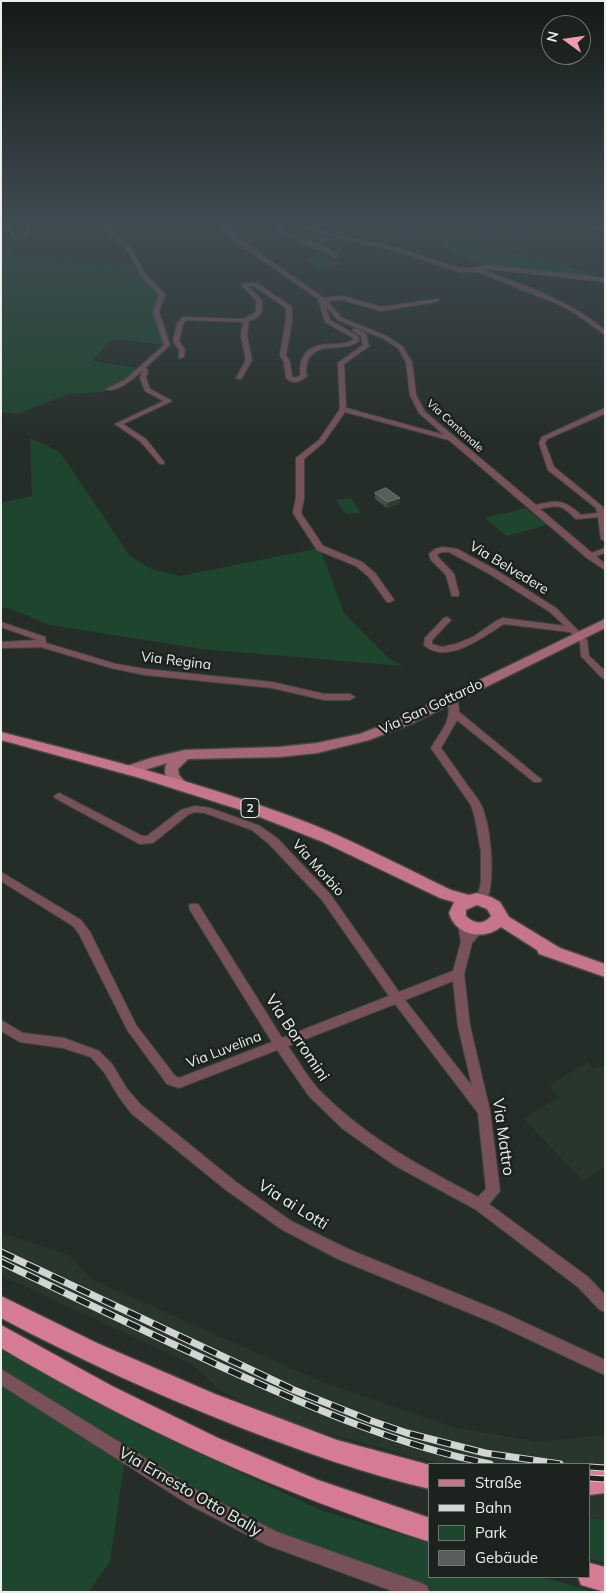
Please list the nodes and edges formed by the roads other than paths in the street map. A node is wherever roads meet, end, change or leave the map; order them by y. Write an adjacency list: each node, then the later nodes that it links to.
1 (160, 299): 12 (street)
2 (258, 299): 9 (street)
3 (278, 299): 4 (street)
4 (322, 299): 8 (street, Via Cantonale)
5 (348, 299): 7 (street)
6 (551, 299): 10 (street)
7 (436, 300)
8 (340, 319): 15 (street); 17 (street, Via Cantonale)
9 (246, 321): 11 (street); 13 (street)
10 (605, 333)
11 (182, 357)
12 (142, 368): 14 (street); 18 (street)
13 (239, 378)
14 (109, 389)
15 (344, 409): 17 (street); 26 (street)
16 (605, 410): 21 (street)
17 (452, 439): 19 (street, Via Cantonale)
18 (162, 463)
19 (534, 508): 20 (street); 23 (street, Via Cantonale)
20 (596, 515)
21 (605, 539)
22 (605, 550): 23 (street)
23 (590, 556): 24 (street, Via Cantonale)
24 (605, 568)
25 (454, 594): 30 (street, Via Belvedere)
26 (390, 600)
27 (447, 620): 30 (street)
28 (605, 623): 30 (main road, Via San Gottardo)
29 (1, 624): 31 (street)
30 (577, 633): 33 (street); 35 (main road, Via San Gottardo)
31 (42, 644): 32 (street, Via Regina); 34 (street, Via Regina)
32 (1, 645)
33 (605, 676)
34 (350, 698)
35 (451, 699): 36 (street); 38 (main road, Via San Gottardo)
36 (455, 714): 40 (street); 45 (street, Via Mattro)
37 (1, 736): 39 (main road, 2)
38 (185, 755): 39 (main road, Via San Gottardo); 41 (main road)
39 (129, 770): 41 (main road, 2)
40 (537, 780)
41 (181, 785): 45 (main road, 2)
42 (59, 796): 50 (street, Via Morbio)
43 (1, 876): 52 (street, Via Luvelina)
44 (194, 907): 52 (street, Via Borromini)
45 (472, 916): 46 (main road); 46 (main road); 47 (main road, 2); 49 (street, Via Mattro)
46 (499, 916): 47 (main road, 2)
47 (552, 952): 48 (main road, 2)
48 (604, 970)
49 (458, 974): 50 (street, Via Luvelina); 53 (street, Via Mattro)
50 (397, 998): 52 (street, Via Luvelina); 53 (street, Via Morbio)
51 (1, 1025): 58 (street, Via ai Lotti)
52 (280, 1044): 54 (street, Via Borromini)
53 (484, 1111): 54 (street, Via Mattro)
54 (480, 1205): 55 (street)
55 (605, 1305)
56 (1, 1306): 60 (highway)
57 (1, 1336): 63 (highway)
58 (605, 1368)
59 (1, 1376): 66 (street, Via Ernesto Otto Bally)
60 (428, 1476)
61 (605, 1481): 62 (highway)
62 (591, 1483)
63 (428, 1529)
64 (591, 1576): 65 (highway)
65 (605, 1580)
66 (421, 1592)

